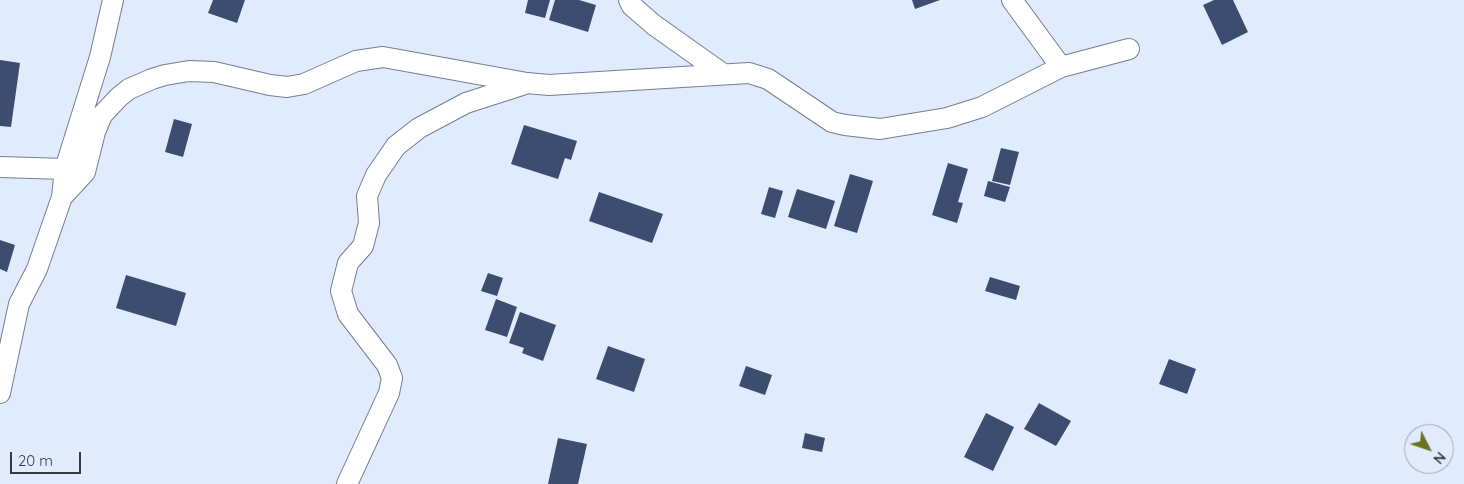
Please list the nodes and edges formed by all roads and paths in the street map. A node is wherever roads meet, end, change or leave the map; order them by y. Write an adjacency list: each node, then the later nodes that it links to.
1 (113, 0): 9 (street)
2 (629, 0): 6 (street)
3 (1012, 0): 5 (street)
4 (1128, 49): 5 (street)
5 (1061, 67): 6 (street)
6 (723, 74): 7 (street)
7 (528, 84): 10 (street); 12 (street)
8 (0, 167): 9 (street)
9 (65, 168): 10 (street)
10 (62, 198): 11 (street)
11 (0, 393)
12 (347, 484)

